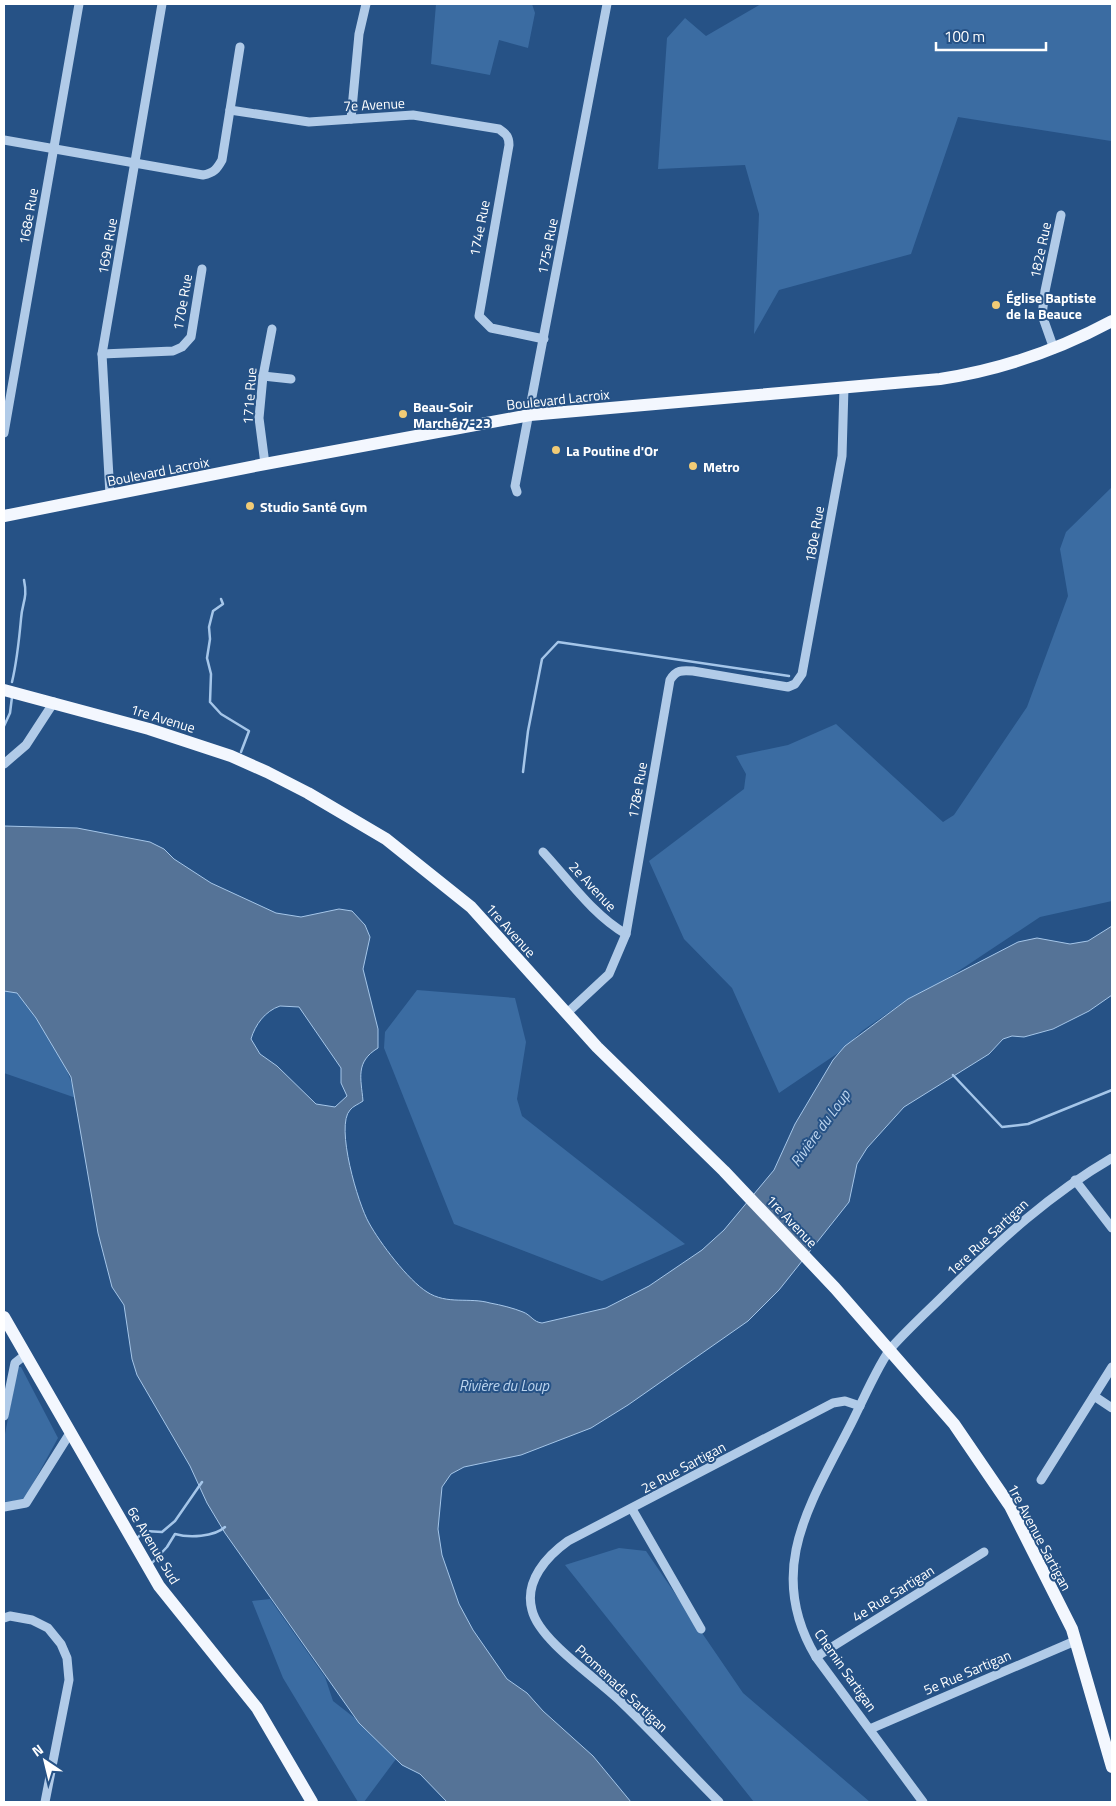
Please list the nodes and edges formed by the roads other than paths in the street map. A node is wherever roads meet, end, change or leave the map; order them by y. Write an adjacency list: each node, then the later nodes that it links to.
1 (79, 4): 10 (street, 168e Rue)
2 (162, 4): 11 (street, 169e Rue)
3 (366, 4): 7 (street)
4 (607, 4): 16 (street, 175e Rue)
5 (240, 47): 6 (street)
6 (230, 110): 7 (street, 7e Avenue); 11 (street)
7 (351, 118): 9 (street, 7e Avenue)
8 (4, 140): 10 (street)
9 (509, 145): 16 (street, 174e Rue)
10 (54, 148): 11 (street); 23 (street, 168e Rue)
11 (135, 163): 18 (street, 169e Rue)
12 (1061, 215): 17 (street, 182e Rue)
13 (202, 269): 18 (street, 170e Rue)
14 (1112, 322): 17 (main road, Boulevard Lacroix)
15 (272, 329): 19 (street, 171e Rue)
16 (544, 339): 22 (street, 175e Rue)
17 (1054, 350): 21 (main road, Boulevard Lacroix)
18 (102, 354): 26 (street, 169e Rue)
19 (263, 376): 20 (street); 24 (street, 171e Rue)
20 (291, 379)
21 (844, 387): 22 (main road, Boulevard Lacroix); 28 (street, 180e Rue)
22 (530, 416): 24 (main road, Boulevard Lacroix); 25 (street, 175e Rue)
23 (4, 431)
24 (265, 464): 26 (main road, Boulevard Lacroix)
25 (517, 492)
26 (110, 496): 27 (main road, Boulevard Lacroix)
27 (4, 516)
28 (795, 684): 33 (street, 178e Rue)
29 (4, 690): 30 (main road, 1re Avenue)
30 (54, 702): 31 (street); 34 (main road, 1re Avenue)
31 (4, 764)
32 (544, 852): 33 (street, 2e Avenue)
33 (626, 934): 34 (street, 178e Rue)
34 (566, 1014): 39 (main road, 1re Avenue)
35 (1112, 1158): 36 (street, 1ere Rue Sartigan)
36 (1075, 1180): 37 (street); 39 (street, 1ere Rue Sartigan)
37 (1112, 1228)
38 (4, 1317): 40 (main road, 6e Avenue Sud)
39 (890, 1349): 43 (street, Chemin Sartigan); 54 (main road, 1re Avenue Sartigan)
40 (25, 1355): 45 (street); 46 (main road, 6e Avenue Sud)
41 (1112, 1367): 42 (street)
42 (1094, 1396): 44 (street); 47 (street)
43 (860, 1406): 49 (street, 2e Rue Sartigan); 55 (street, Chemin Sartigan)
44 (1112, 1408)
45 (4, 1416)
46 (70, 1433): 48 (street); 59 (main road, 6e Avenue Sud)
47 (1040, 1480)
48 (4, 1507)
49 (632, 1509): 51 (street, 2e Rue Sartigan); 53 (street)
50 (984, 1552): 55 (street, 4e Rue Sartigan)
51 (533, 1582): 60 (street, Promenade Sartigan)
52 (4, 1618): 58 (street)
53 (701, 1629)
54 (1075, 1641): 56 (street, 5e Rue Sartigan); 57 (main road, 1re Avenue Sartigan)
55 (816, 1657): 56 (street, Chemin Sartigan)
56 (870, 1729): 61 (street, Chemin Sartigan)
57 (1112, 1767)
58 (46, 1802)
59 (312, 1802)
60 (719, 1802)
61 (923, 1802)

